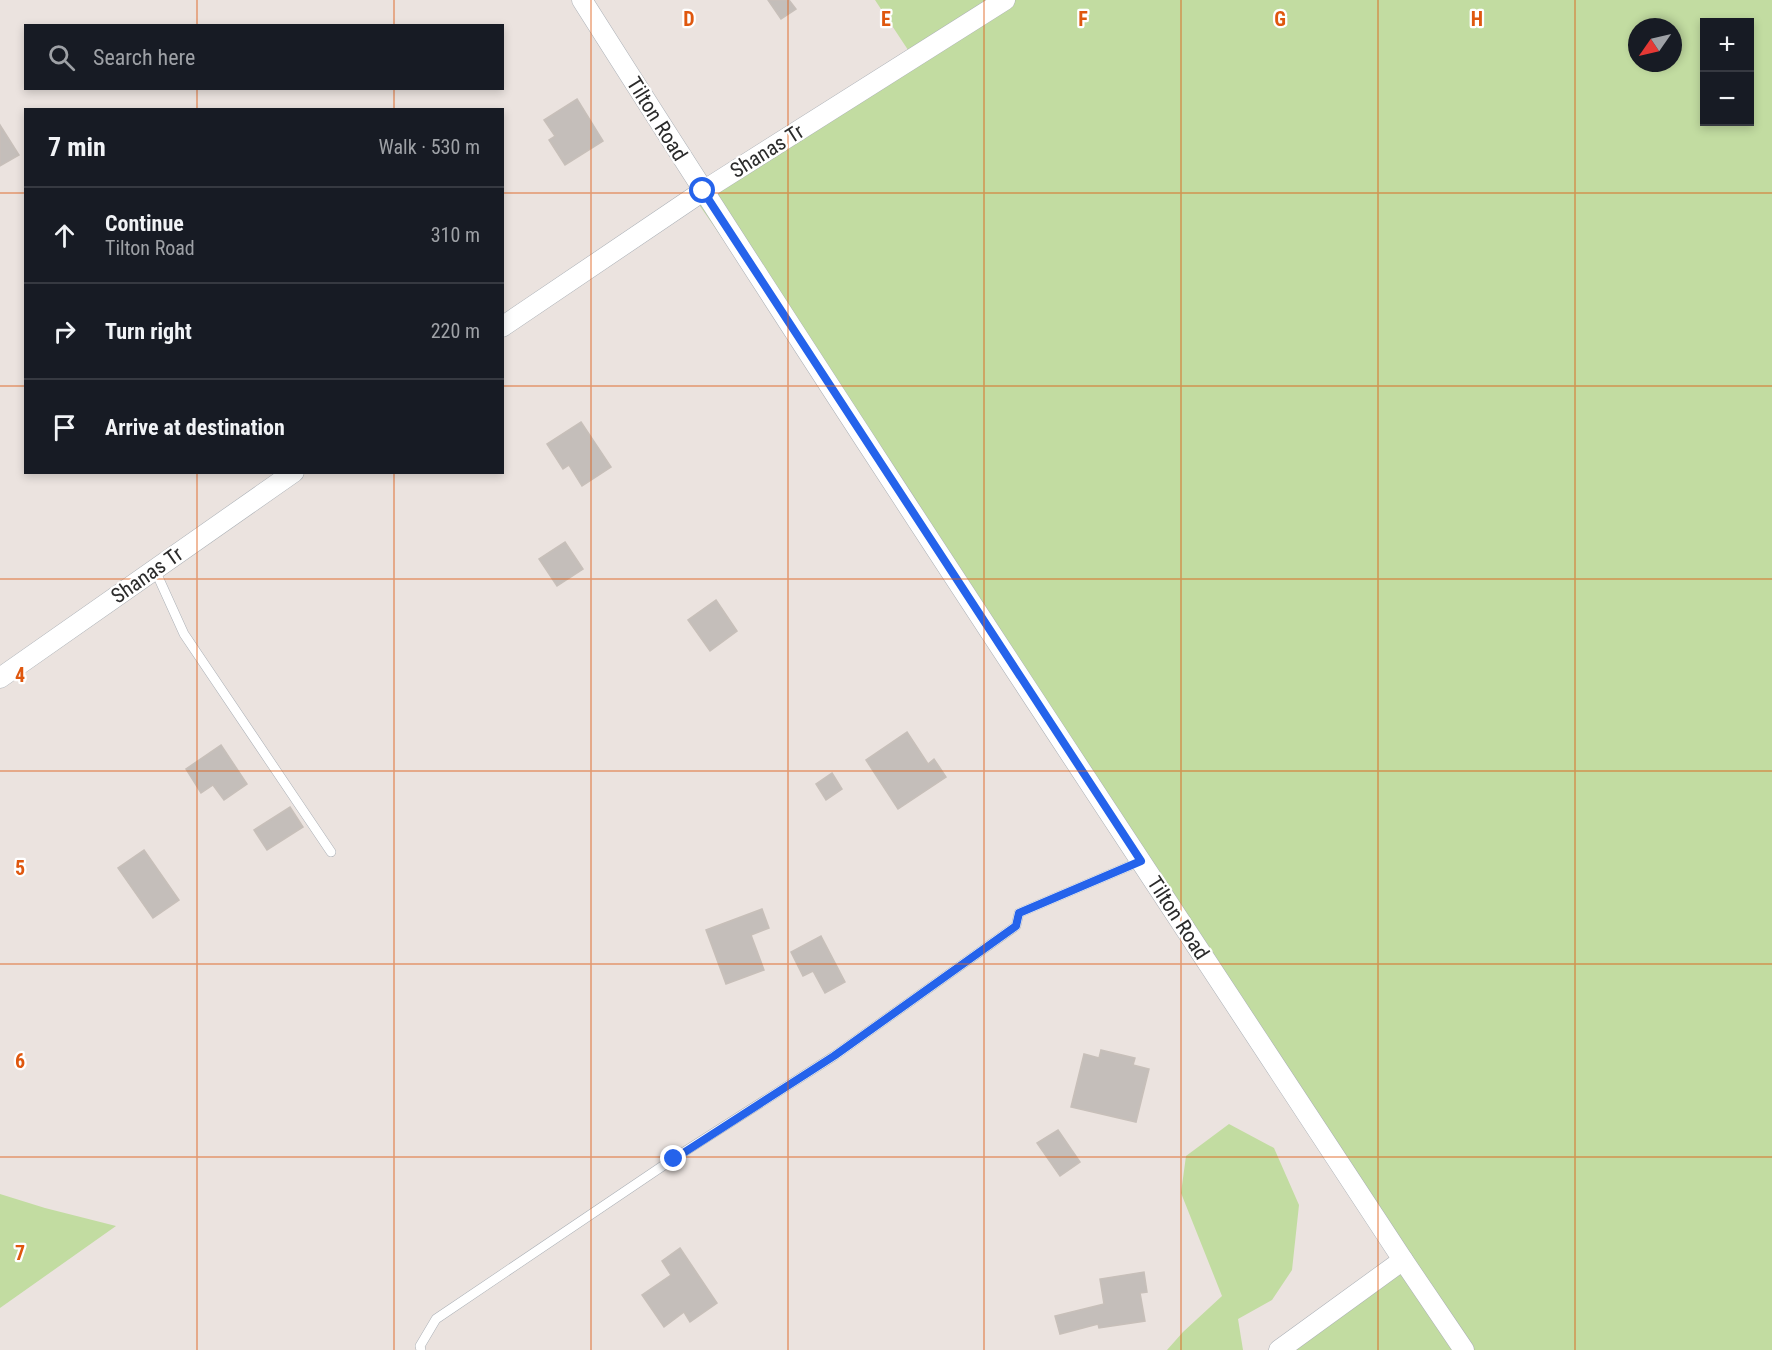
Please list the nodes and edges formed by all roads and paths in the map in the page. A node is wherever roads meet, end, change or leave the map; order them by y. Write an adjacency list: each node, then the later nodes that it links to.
1 (582, 0): 3 (street, Tilton Road)
2 (1005, 0): 3 (street, Shanas Tr)
3 (703, 191): 4 (street, Shanas Tr); 9 (street, Tilton Road)
4 (504, 326)
5 (291, 474): 6 (street, Shanas Tr)
6 (155, 570): 7 (street, Shanas Tr); 8 (lane)
7 (0, 678)
8 (332, 852)
9 (1141, 861): 10 (street, Tilton Road); 11 (lane)
10 (1403, 1260): 12 (street); 13 (street, Tilton Road)
11 (421, 1350)
12 (1279, 1350)
13 (1464, 1350)

